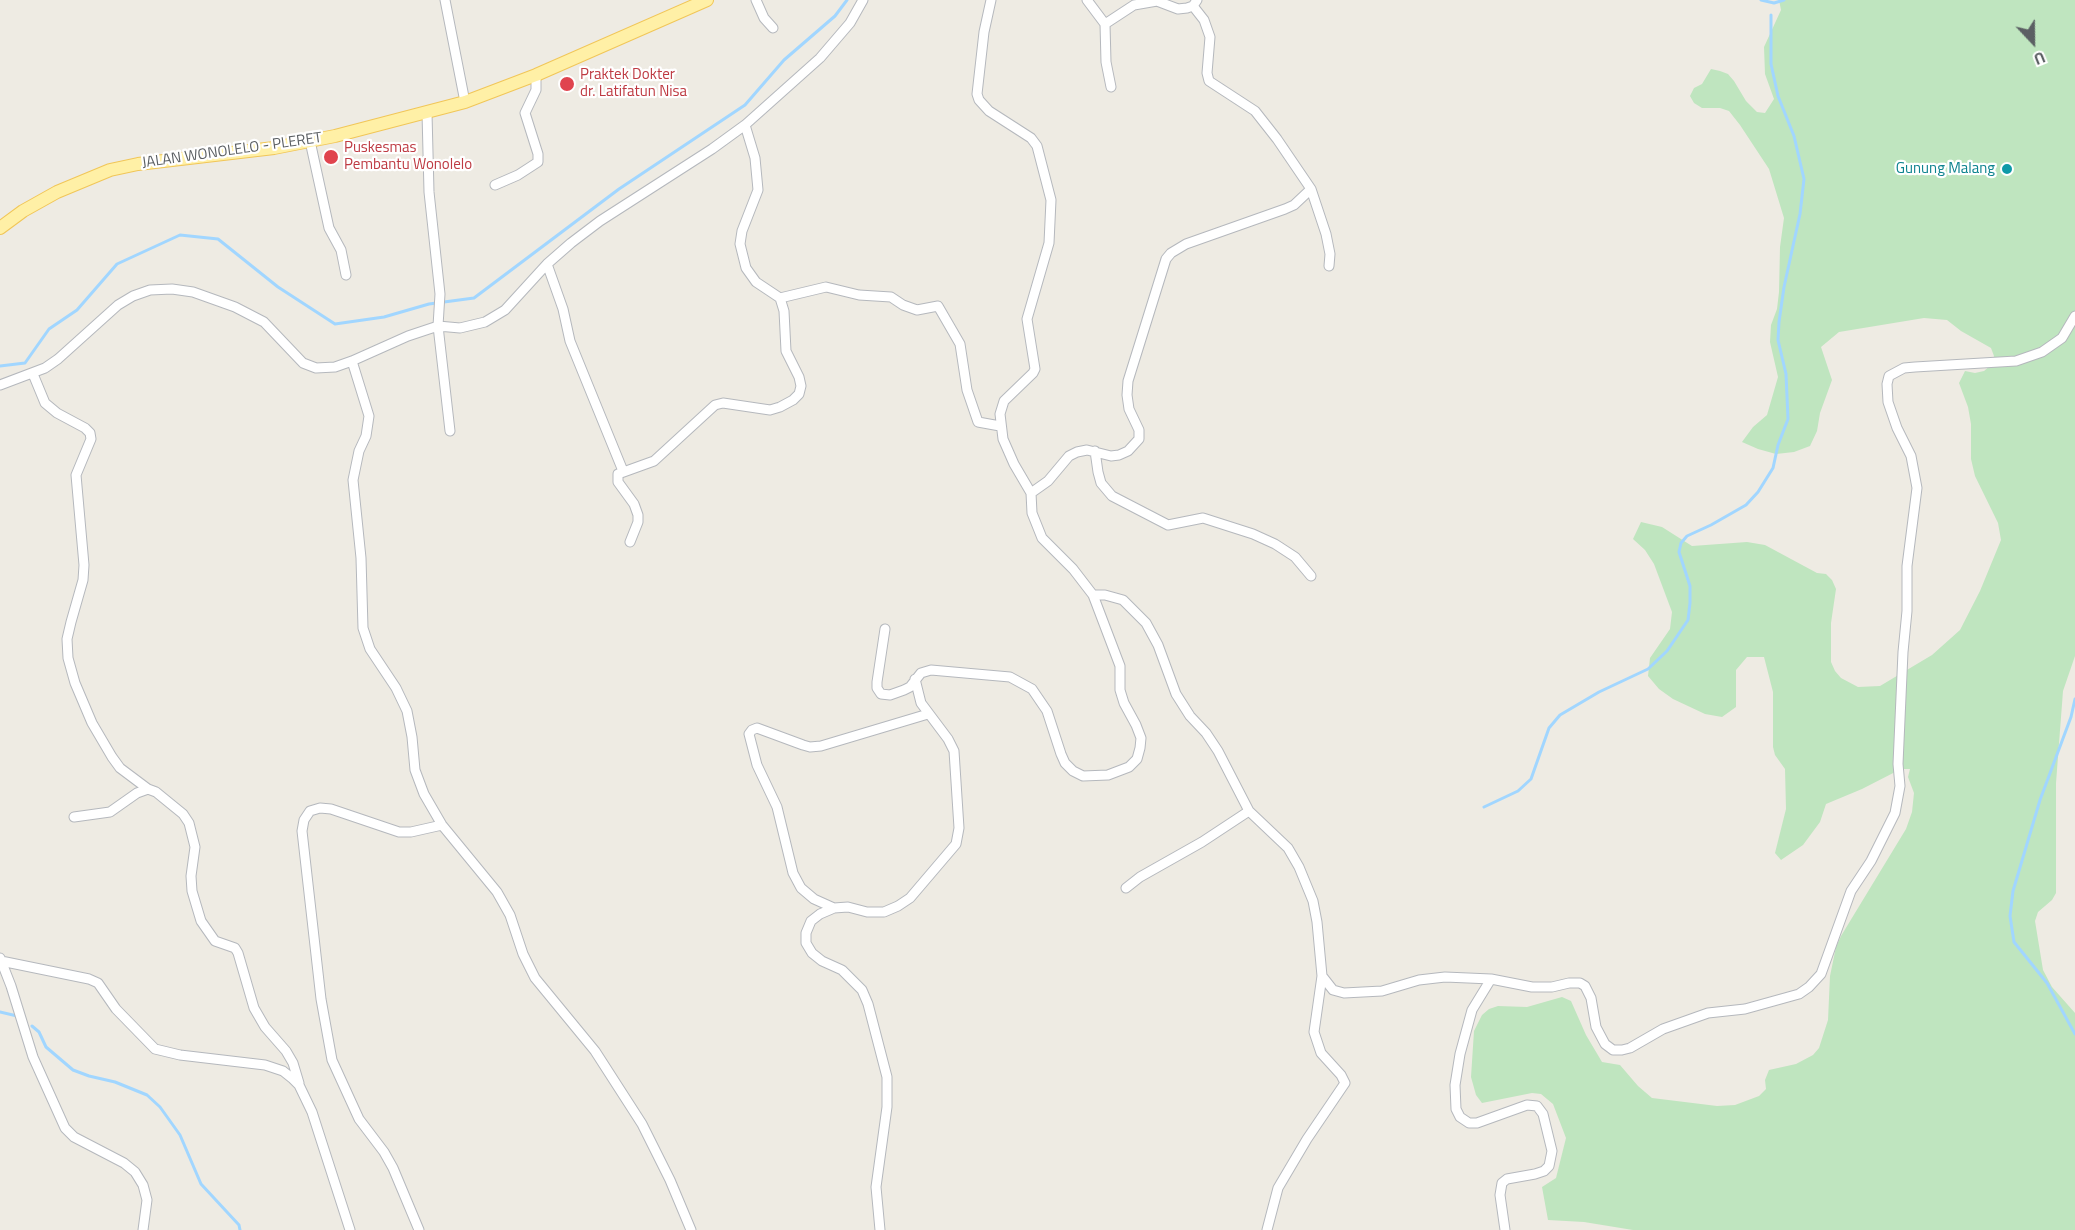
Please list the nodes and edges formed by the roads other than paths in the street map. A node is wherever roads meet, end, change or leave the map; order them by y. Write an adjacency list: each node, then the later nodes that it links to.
1 (445, 0): 12 (street)
2 (707, 0): 10 (main road, JALAN WONOLELO - PLERET)
3 (756, 0): 9 (street)
4 (863, 0): 14 (street)
5 (991, 0): 28 (street)
6 (1087, 0): 8 (street)
7 (1195, 3): 8 (street); 17 (street)
8 (1105, 24): 11 (street)
9 (773, 28)
10 (536, 75): 12 (main road, JALAN WONOLELO - PLERET); 16 (street)
11 (1111, 87)
12 (465, 102): 13 (main road, JALAN WONOLELO - PLERET)
13 (427, 113): 15 (main road, JALAN WONOLELO - PLERET); 24 (street)
14 (745, 125): 19 (street); 22 (street)
15 (310, 141): 18 (main road, JALAN WONOLELO - PLERET); 21 (street)
16 (495, 185)
17 (1311, 189): 20 (street); 30 (street)
18 (0, 228)
19 (547, 264): 24 (street); 31 (street)
20 (1329, 266)
21 (346, 275)
22 (780, 298): 28 (street); 31 (street)
23 (2075, 316): 47 (street)
24 (438, 326): 25 (street); 29 (street)
25 (352, 361): 26 (street); 42 (street)
26 (33, 374): 27 (street); 39 (street)
27 (0, 385)
28 (1000, 426): 32 (street)
29 (450, 431)
30 (1095, 451): 32 (street); 34 (street)
31 (623, 471): 33 (street)
32 (1031, 493): 35 (street)
33 (630, 542)
34 (1311, 576)
35 (1093, 595): 37 (street); 40 (street)
36 (885, 629): 37 (street)
37 (915, 679): 38 (street)
38 (928, 714): 44 (street); 44 (street)
39 (148, 789): 41 (street); 48 (street)
40 (1249, 811): 43 (street); 46 (street)
41 (74, 818)
42 (442, 825): 51 (street); 52 (street)
43 (1126, 888)
44 (834, 908): 53 (street)
45 (1, 959): 48 (street); 49 (street)
46 (1322, 976): 47 (street); 54 (street)
47 (1491, 979): 55 (street)
48 (299, 1085): 50 (street)
49 (143, 1230)
50 (350, 1230)
51 (420, 1230)
52 (692, 1230)
53 (880, 1230)
54 (1267, 1230)
55 (1505, 1230)

